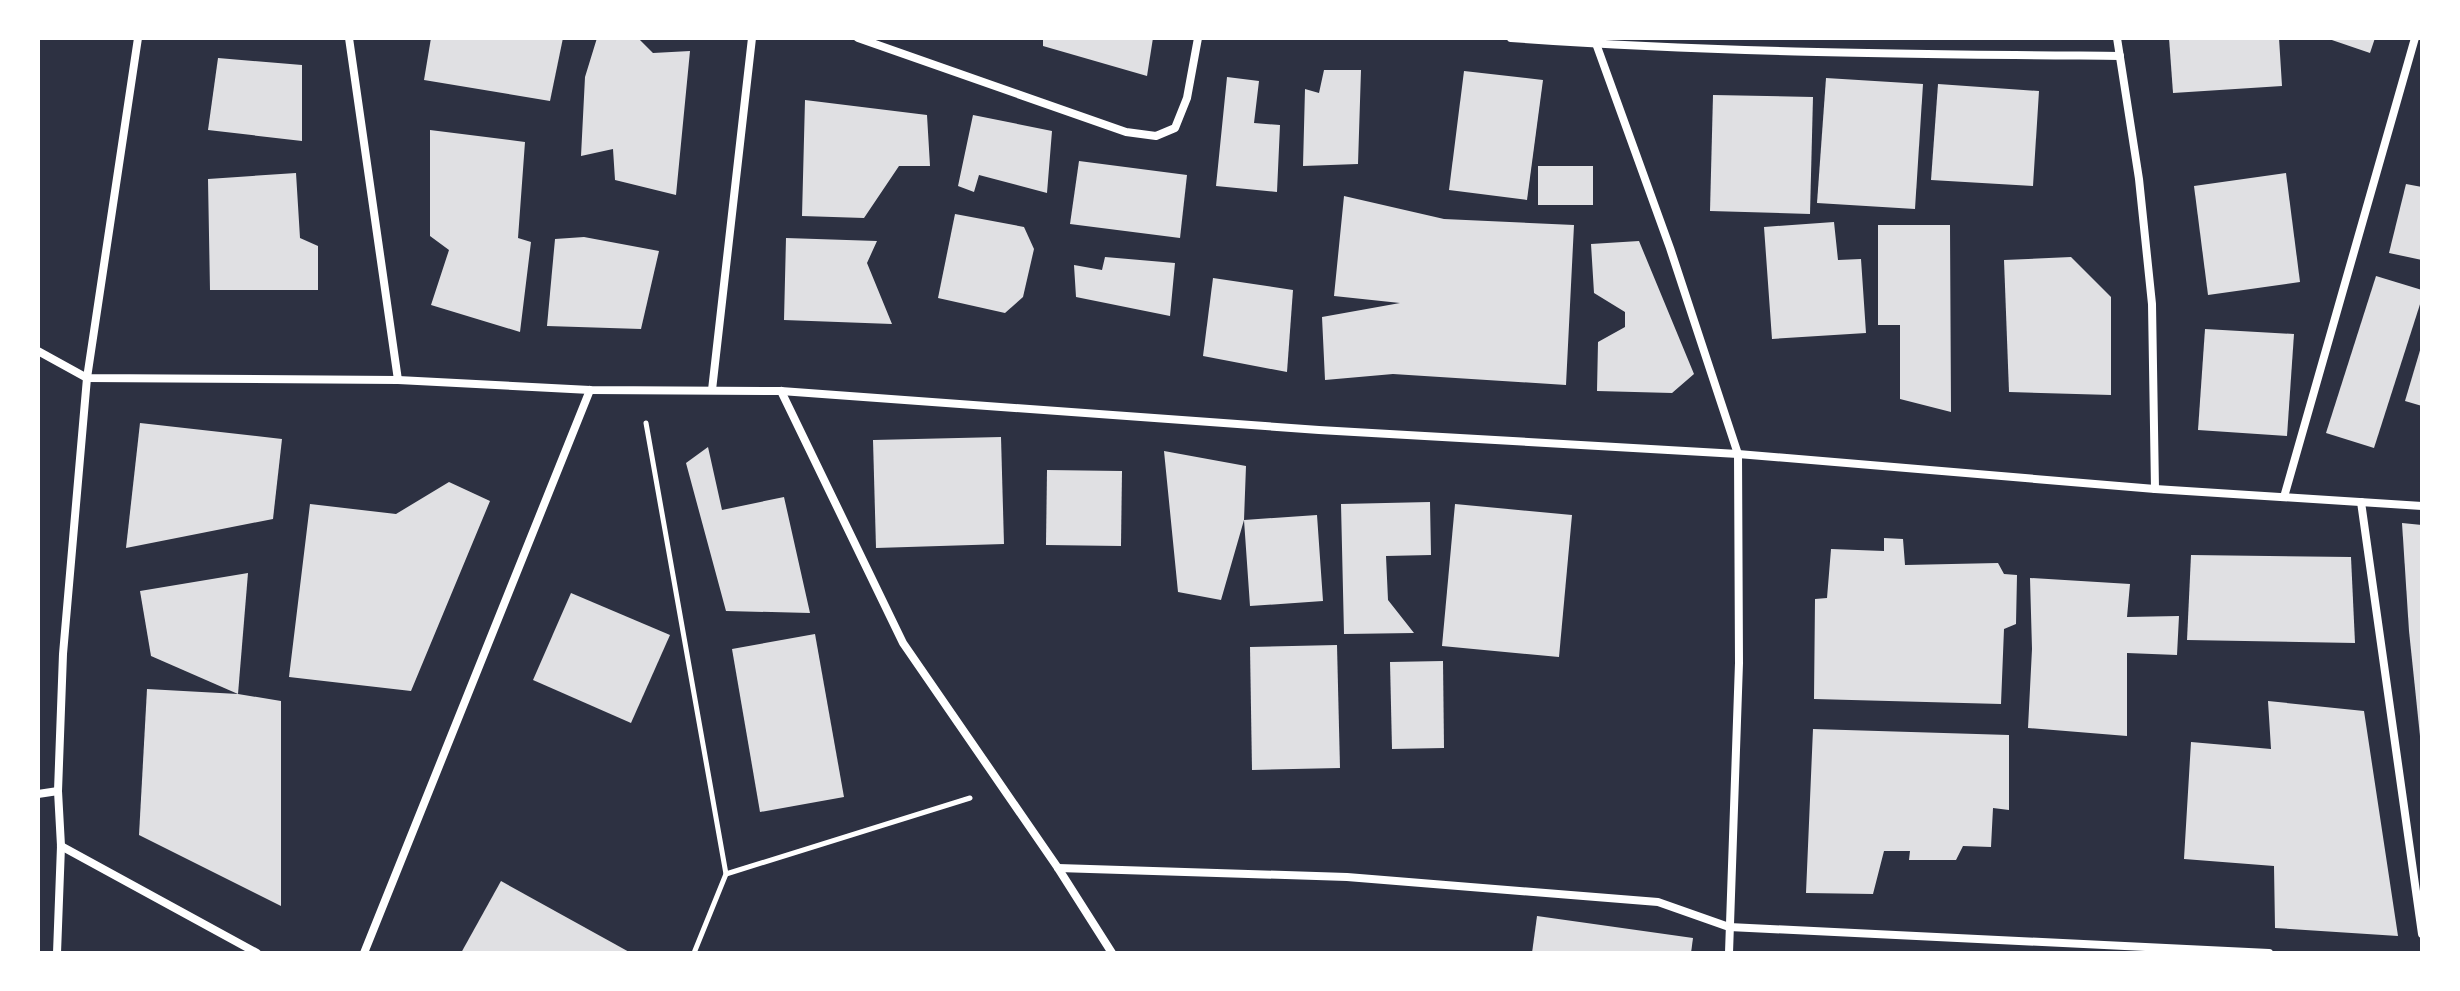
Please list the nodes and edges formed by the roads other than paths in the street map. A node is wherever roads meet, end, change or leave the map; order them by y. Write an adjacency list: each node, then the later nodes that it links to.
1 (138, 38): 12 (street)
2 (349, 38): 13 (street)
3 (752, 38): 15 (street)
4 (858, 38): 5 (street)
5 (1198, 38)
6 (1511, 38): 9 (street)
7 (2117, 38): 10 (street)
8 (2415, 38): 19 (street)
9 (1595, 41): 10 (street); 17 (street)
10 (2120, 56): 18 (street)
11 (38, 351): 12 (street)
12 (87, 378): 13 (street); 22 (street)
13 (398, 380): 14 (street)
14 (590, 390): 15 (street); 30 (street)
15 (712, 390): 16 (street)
16 (781, 391): 17 (street); 25 (street)
17 (1738, 454): 18 (street); 26 (street)
18 (2155, 489): 19 (street)
19 (2284, 497): 20 (street)
20 (2361, 502): 21 (street); 27 (street)
21 (2422, 506)
22 (58, 791): 23 (street); 24 (street)
23 (38, 794)
24 (61, 846): 28 (street); 29 (street)
25 (1058, 868): 26 (street); 31 (street)
26 (1729, 927): 32 (street); 33 (street)
27 (2422, 934)
28 (57, 953)
29 (257, 953)
30 (364, 953)
31 (1112, 953)
32 (1729, 953)
33 (2269, 953)

